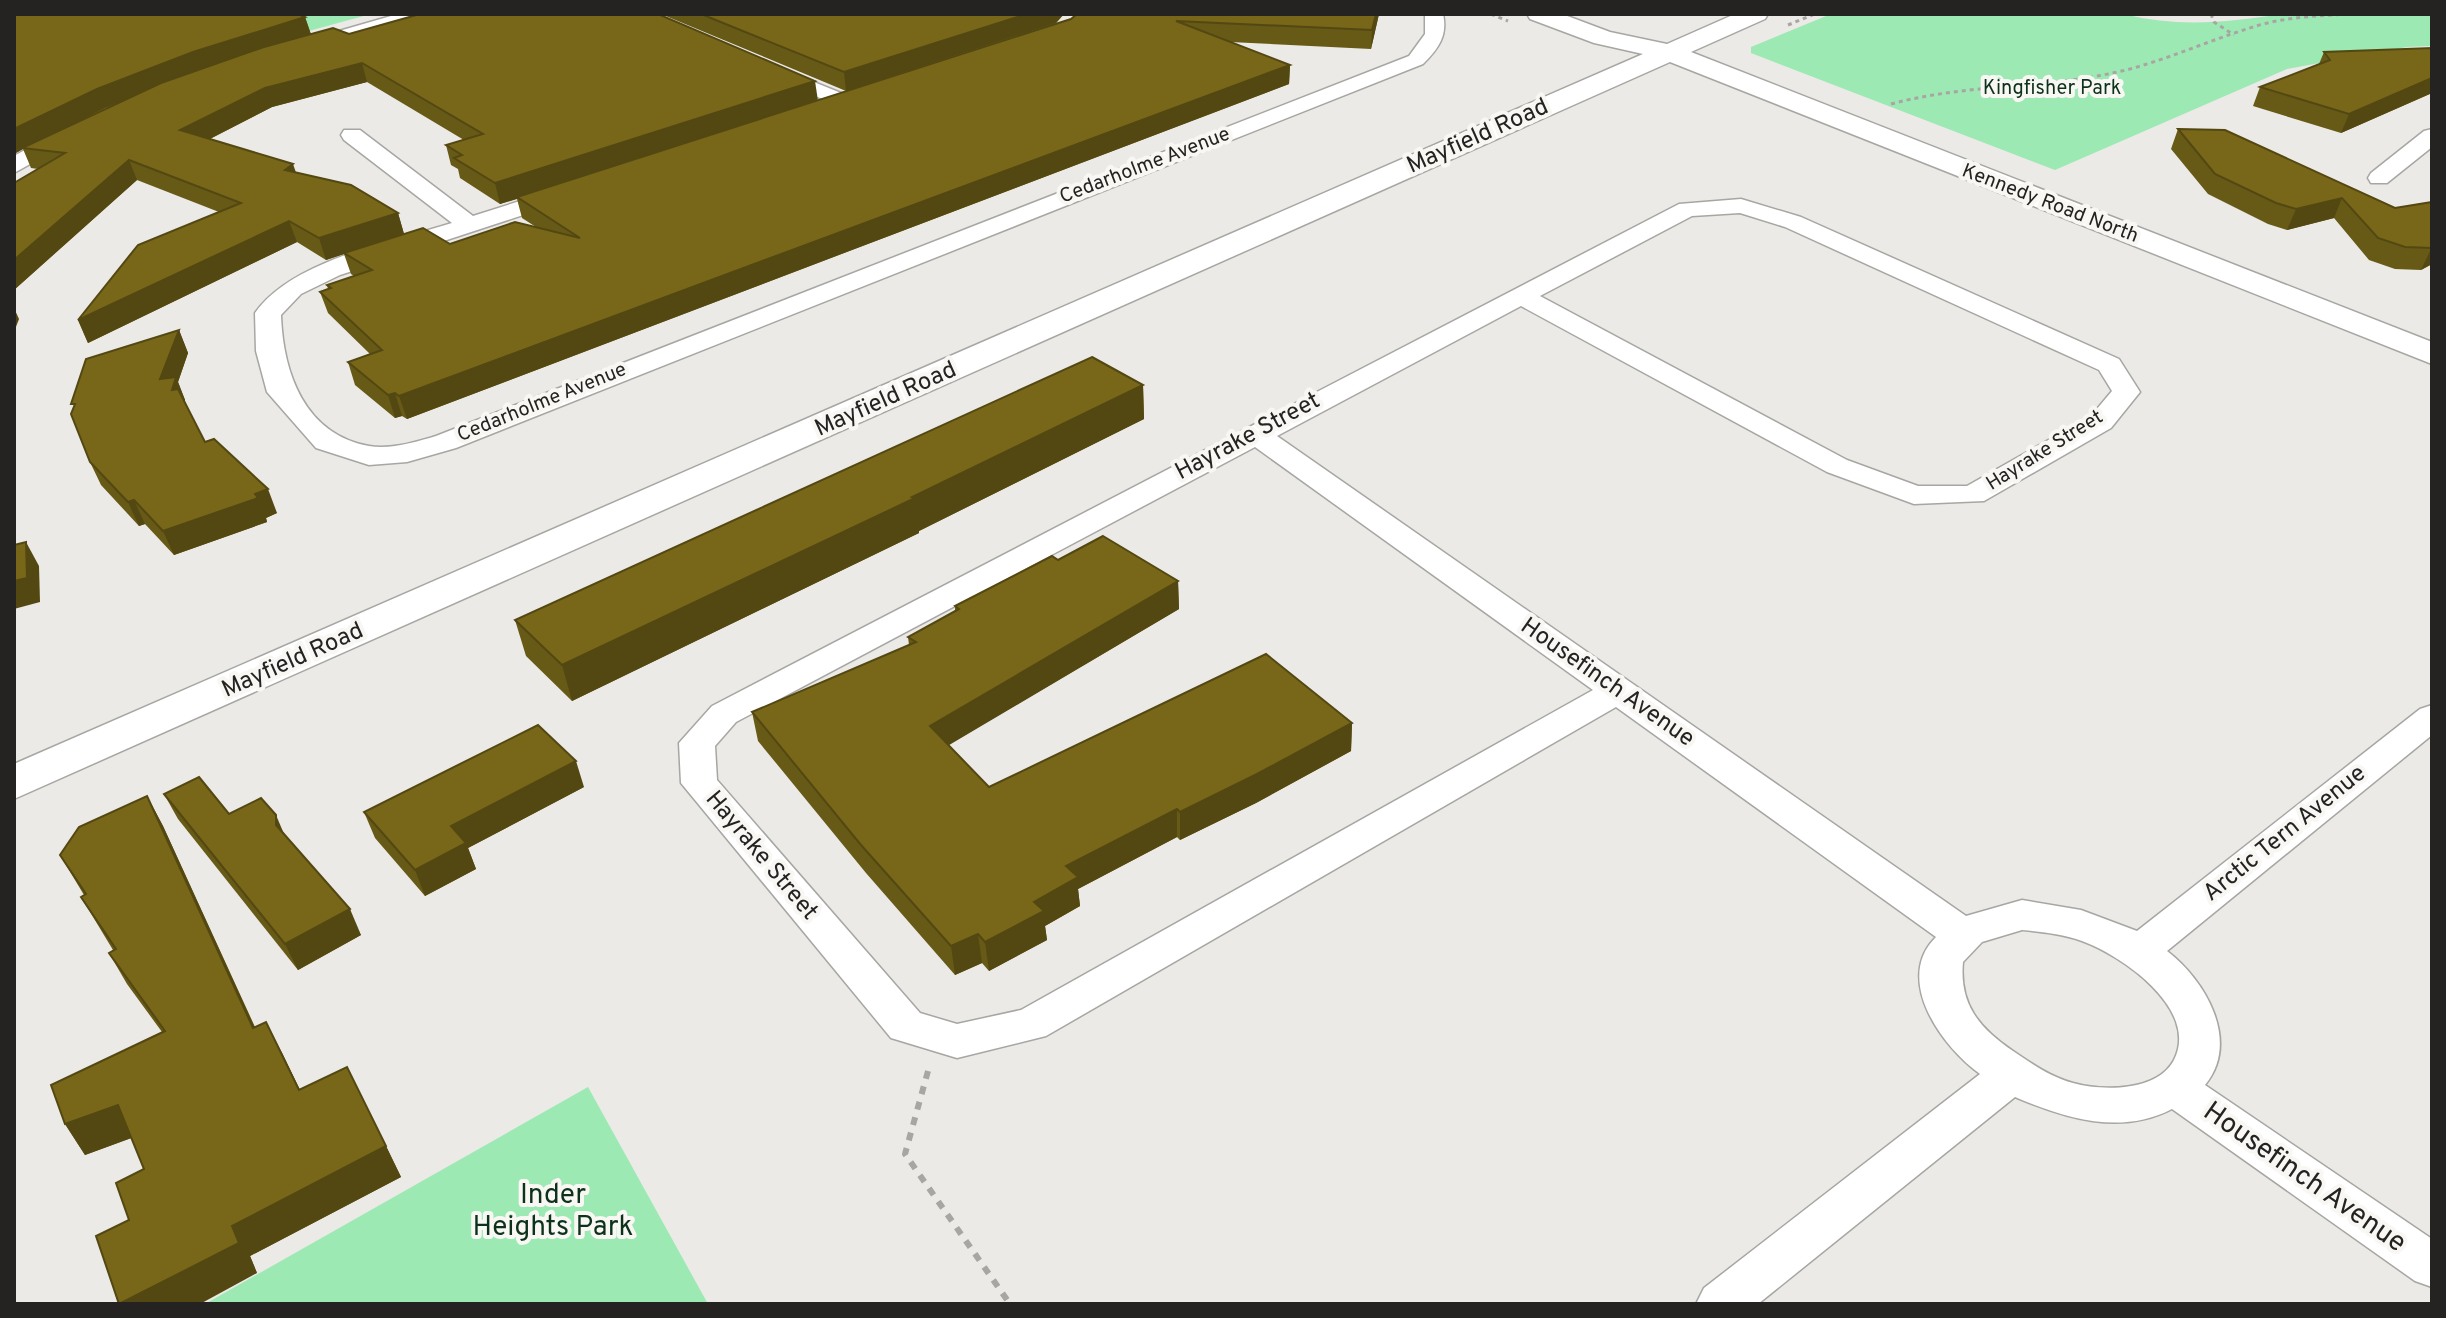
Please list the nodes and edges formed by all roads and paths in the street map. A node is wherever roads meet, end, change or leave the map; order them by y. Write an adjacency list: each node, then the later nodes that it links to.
1 (419, 14): 9 (street)
2 (1434, 14): 20 (street, Cedarholme Avenue)
3 (1539, 14): 10 (main road)
4 (1595, 14): 10 (main road)
5 (1756, 14): 10 (main road, Mayfield Road)
6 (2211, 14): 8 (path)
7 (2349, 14): 8 (path)
8 (2234, 36): 13 (path)
9 (314, 45)
10 (1668, 52): 13 (main road, Kennedy Road North); 26 (main road, Mayfield Road)
11 (751, 62): 12 (street)
12 (808, 113)
13 (1846, 124): 22 (main road, Kennedy Road North)
14 (88, 125): 17 (street)
15 (352, 135): 20 (street)
16 (2432, 136): 18 (street)
17 (14, 166)
18 (2379, 178)
19 (588, 186): 20 (street, Cedarholme Avenue)
20 (470, 225)
21 (1521, 296): 21 (street, Hayrake Street); 23 (street, Hayrake Street)
22 (2432, 354)
23 (1254, 433): 24 (street, Housefinch Avenue); 29 (street, Hayrake Street)
24 (1618, 691): 27 (street, Housefinch Avenue); 29 (street, Hayrake Street)
25 (2432, 717): 28 (street, Arctic Tern Avenue)
26 (14, 783)
27 (1960, 933): 28 (street); 30 (street)
28 (2139, 951): 31 (street)
29 (940, 1036): 33 (path)
30 (2010, 1076): 31 (street); 34 (street)
31 (2177, 1089): 32 (street, Housefinch Avenue)
32 (2432, 1266)
33 (1010, 1304)
34 (1721, 1304)

